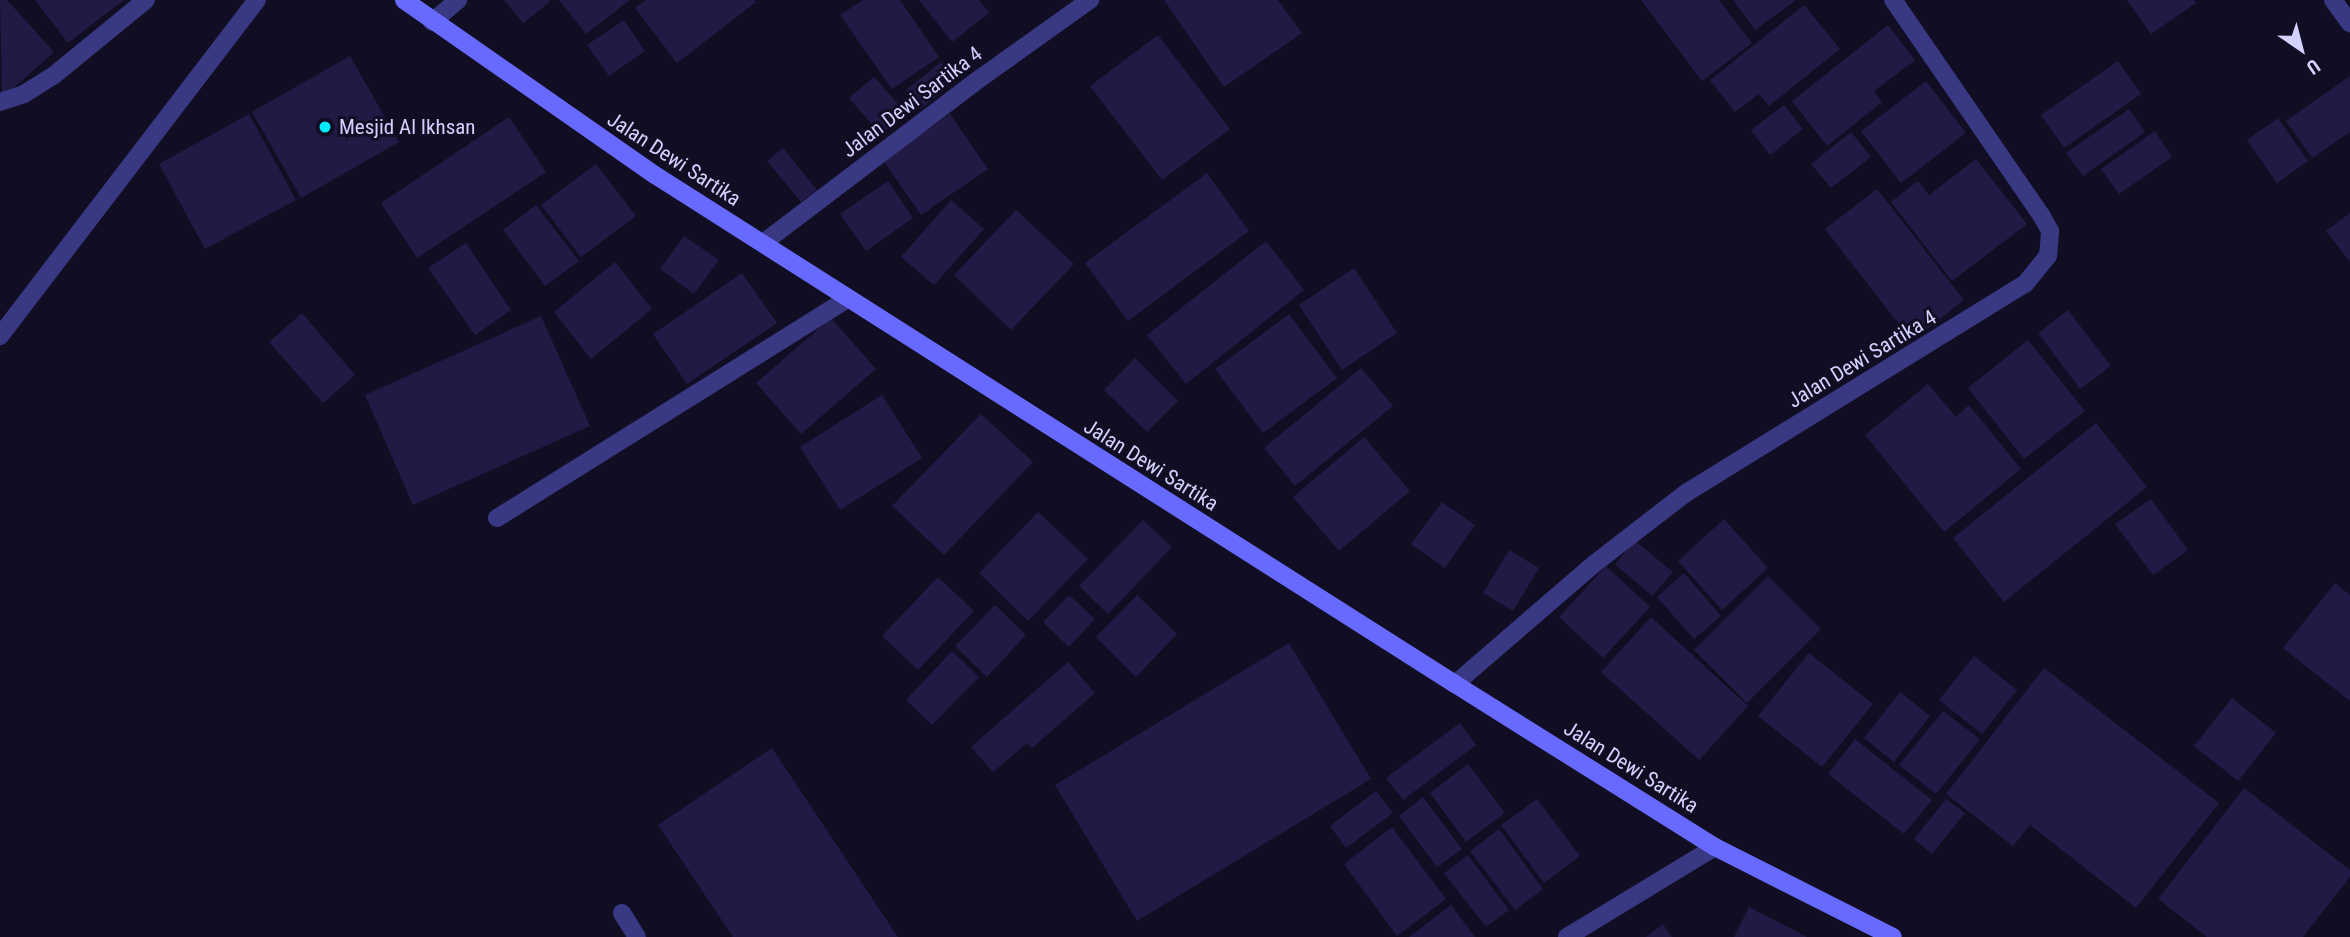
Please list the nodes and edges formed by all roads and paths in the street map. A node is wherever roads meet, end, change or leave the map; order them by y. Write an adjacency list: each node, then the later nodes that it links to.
1 (146, 0): 10 (street)
2 (257, 0): 13 (street)
3 (404, 0): 8 (main road, Jalan Dewi Sartika)
4 (458, 0): 8 (street)
5 (1090, 0): 11 (street, Jalan Dewi Sartika 4)
6 (1893, 0): 15 (street, Jalan Dewi Sartika 4)
7 (2333, 0): 9 (street)
8 (432, 22): 11 (main road, Jalan Dewi Sartika)
9 (2350, 23)
10 (0, 102)
11 (763, 243): 12 (main road, Jalan Dewi Sartika)
12 (846, 300): 14 (street); 15 (main road, Jalan Dewi Sartika)
13 (0, 336)
14 (497, 518)
15 (1455, 684): 16 (main road, Jalan Dewi Sartika)
16 (1715, 847): 19 (street); 20 (main road, Jalan Dewi Sartika)
17 (622, 913): 18 (street)
18 (637, 937)
19 (1567, 937)
20 (1893, 937)

